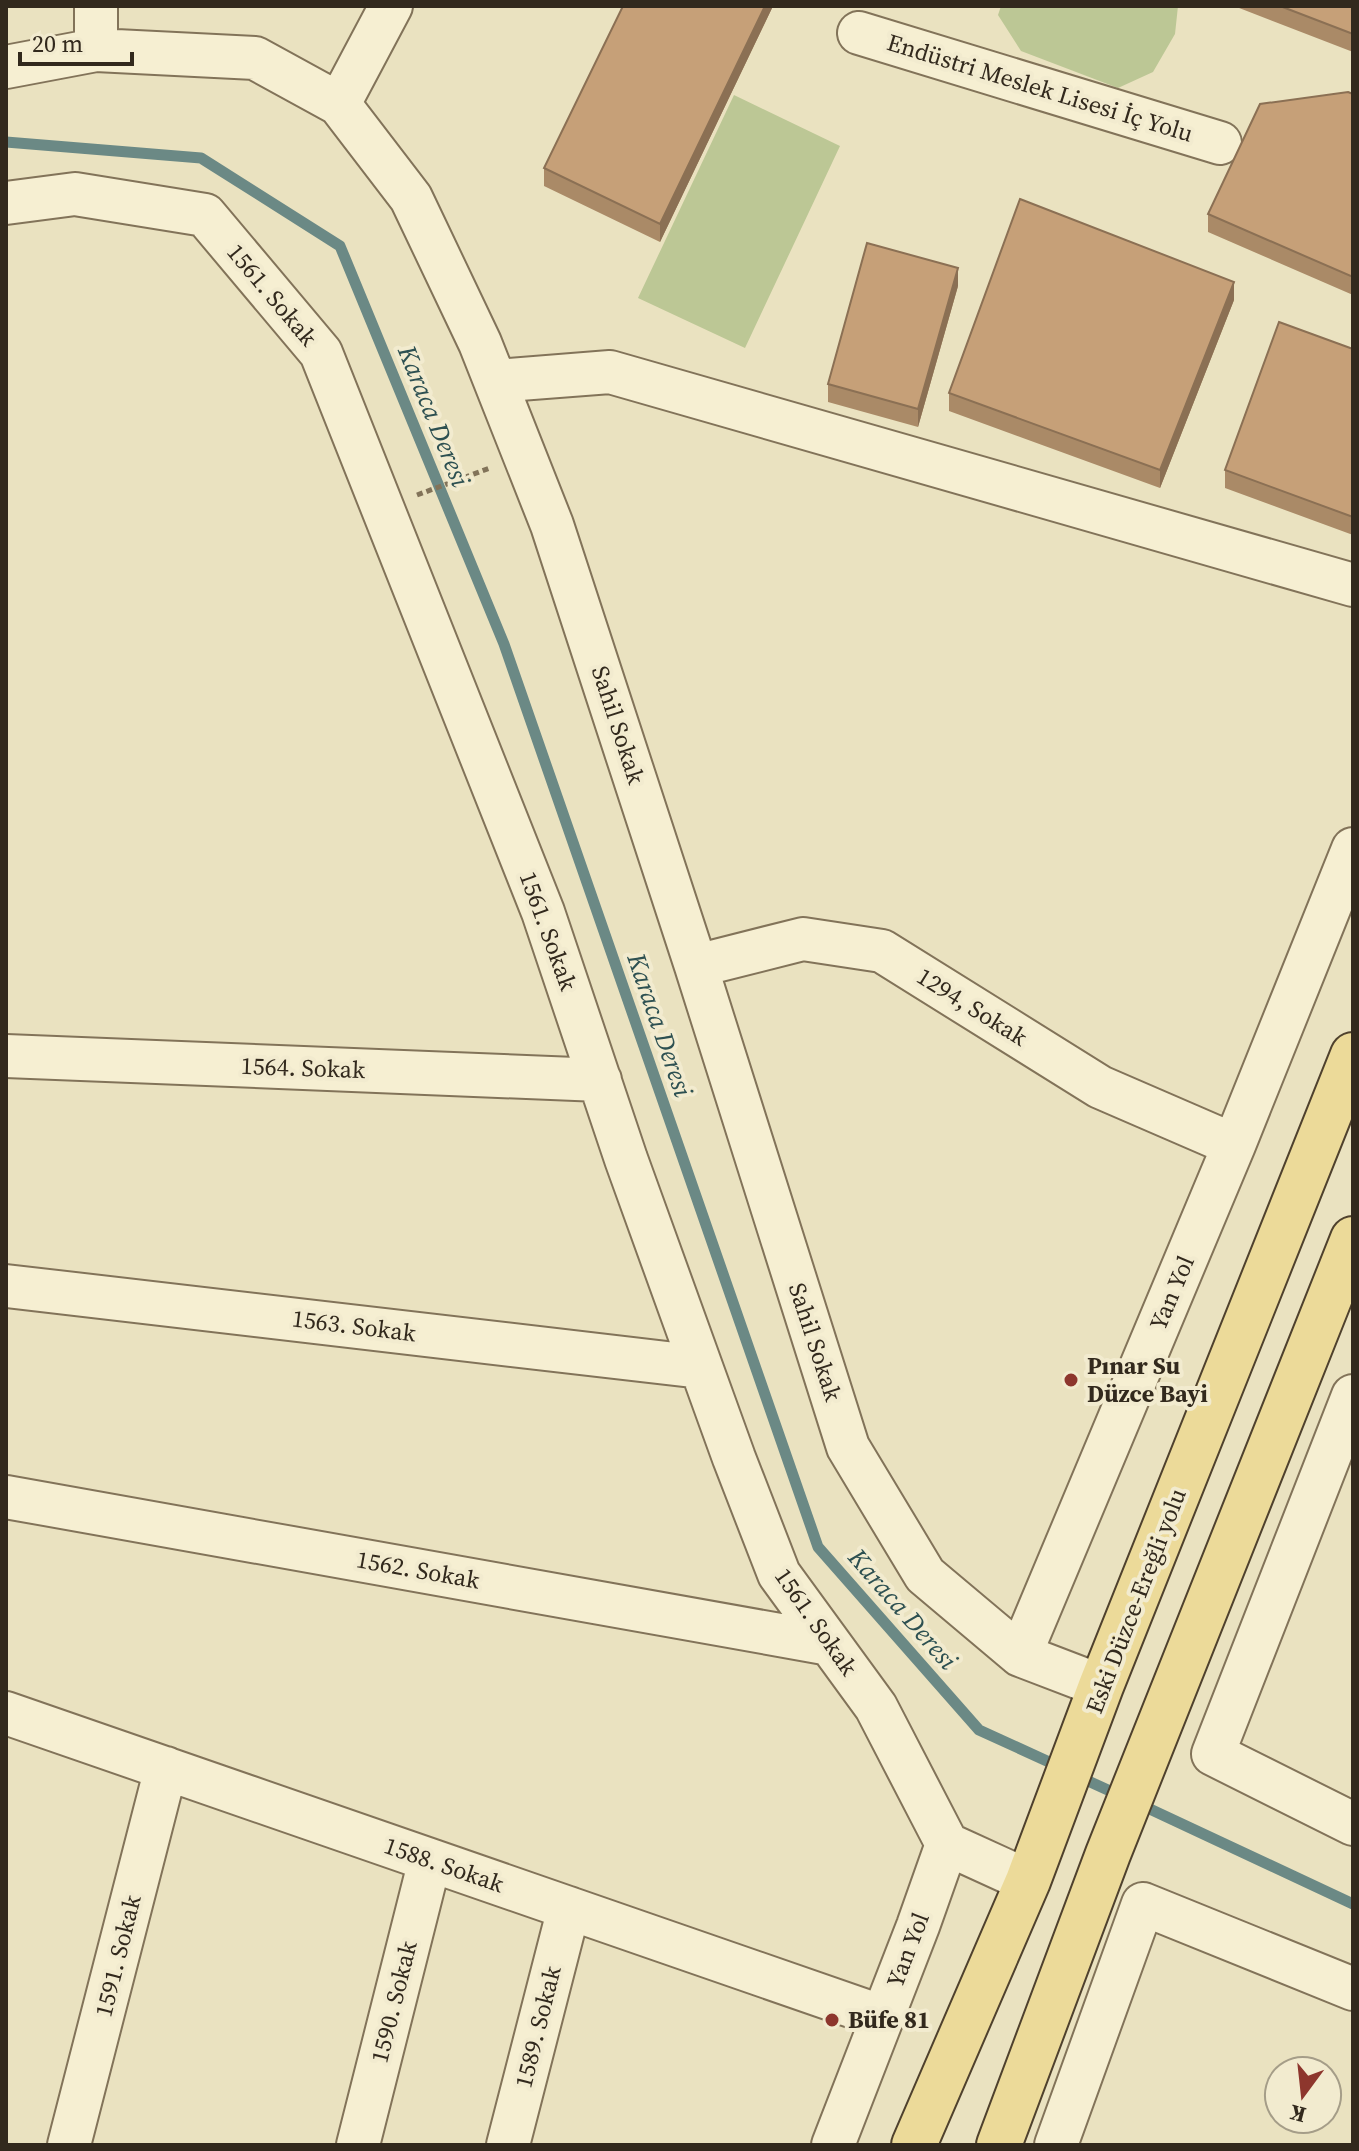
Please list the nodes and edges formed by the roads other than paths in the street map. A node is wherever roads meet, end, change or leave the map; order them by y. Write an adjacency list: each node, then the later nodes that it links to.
1 (96, 6): 4 (street)
2 (391, 6): 6 (street)
3 (859, 33): 7 (street, Endüstri Meslek Lisesi İç Yolu)
4 (96, 50): 5 (street, Sahil Sokak); 6 (street, Sahil Sokak)
5 (6, 67)
6 (339, 104): 9 (street, Sahil Sokak)
7 (1220, 143)
8 (6, 203): 15 (street, 1561. Sokak)
9 (495, 381): 10 (street); 12 (street, Sahil Sokak)
10 (1353, 585)
11 (1353, 849): 16 (street, Yan Yol)
12 (696, 966): 16 (street, 1294, Sokak); 25 (street, Sahil Sokak)
13 (1353, 1055): 26 (main road, Eski Düzce-Ereğli yolu)
14 (6, 1056): 15 (street, 1564. Sokak)
15 (600, 1080): 19 (street, 1561. Sokak)
16 (1234, 1145): 25 (street, Yan Yol)
17 (1353, 1239): 21 (main road)
18 (6, 1286): 19 (street, 1563. Sokak)
19 (701, 1367): 24 (street, 1561. Sokak)
20 (1353, 1396): 22 (street)
21 (1268, 1450): 22 (street); 41 (main road)
22 (1321, 1474): 29 (street)
23 (6, 1497): 24 (street, 1562. Sokak)
24 (830, 1644): 30 (street, 1561. Sokak)
25 (1020, 1655): 26 (street)
26 (1094, 1706): 32 (main road, Eski Düzce-Ereğli yolu)
27 (6, 1713): 28 (street, 1588. Sokak)
28 (166, 1768): 31 (street, 1588. Sokak); 36 (street, 1591. Sokak)
29 (1353, 1824)
30 (947, 1844): 32 (street); 35 (street, Yan Yol)
31 (430, 1860): 33 (street, 1588. Sokak); 37 (street, 1590. Sokak)
32 (1028, 1881): 40 (main road, Eski Düzce-Ereğli yolu)
33 (569, 1908): 35 (street, 1588. Sokak); 38 (street, 1589. Sokak)
34 (1353, 1989): 42 (street)
35 (883, 2017): 39 (street, Yan Yol)
36 (69, 2145)
37 (358, 2145)
38 (508, 2145)
39 (833, 2145)
40 (914, 2145)
41 (999, 2145)
42 (1056, 2145)

